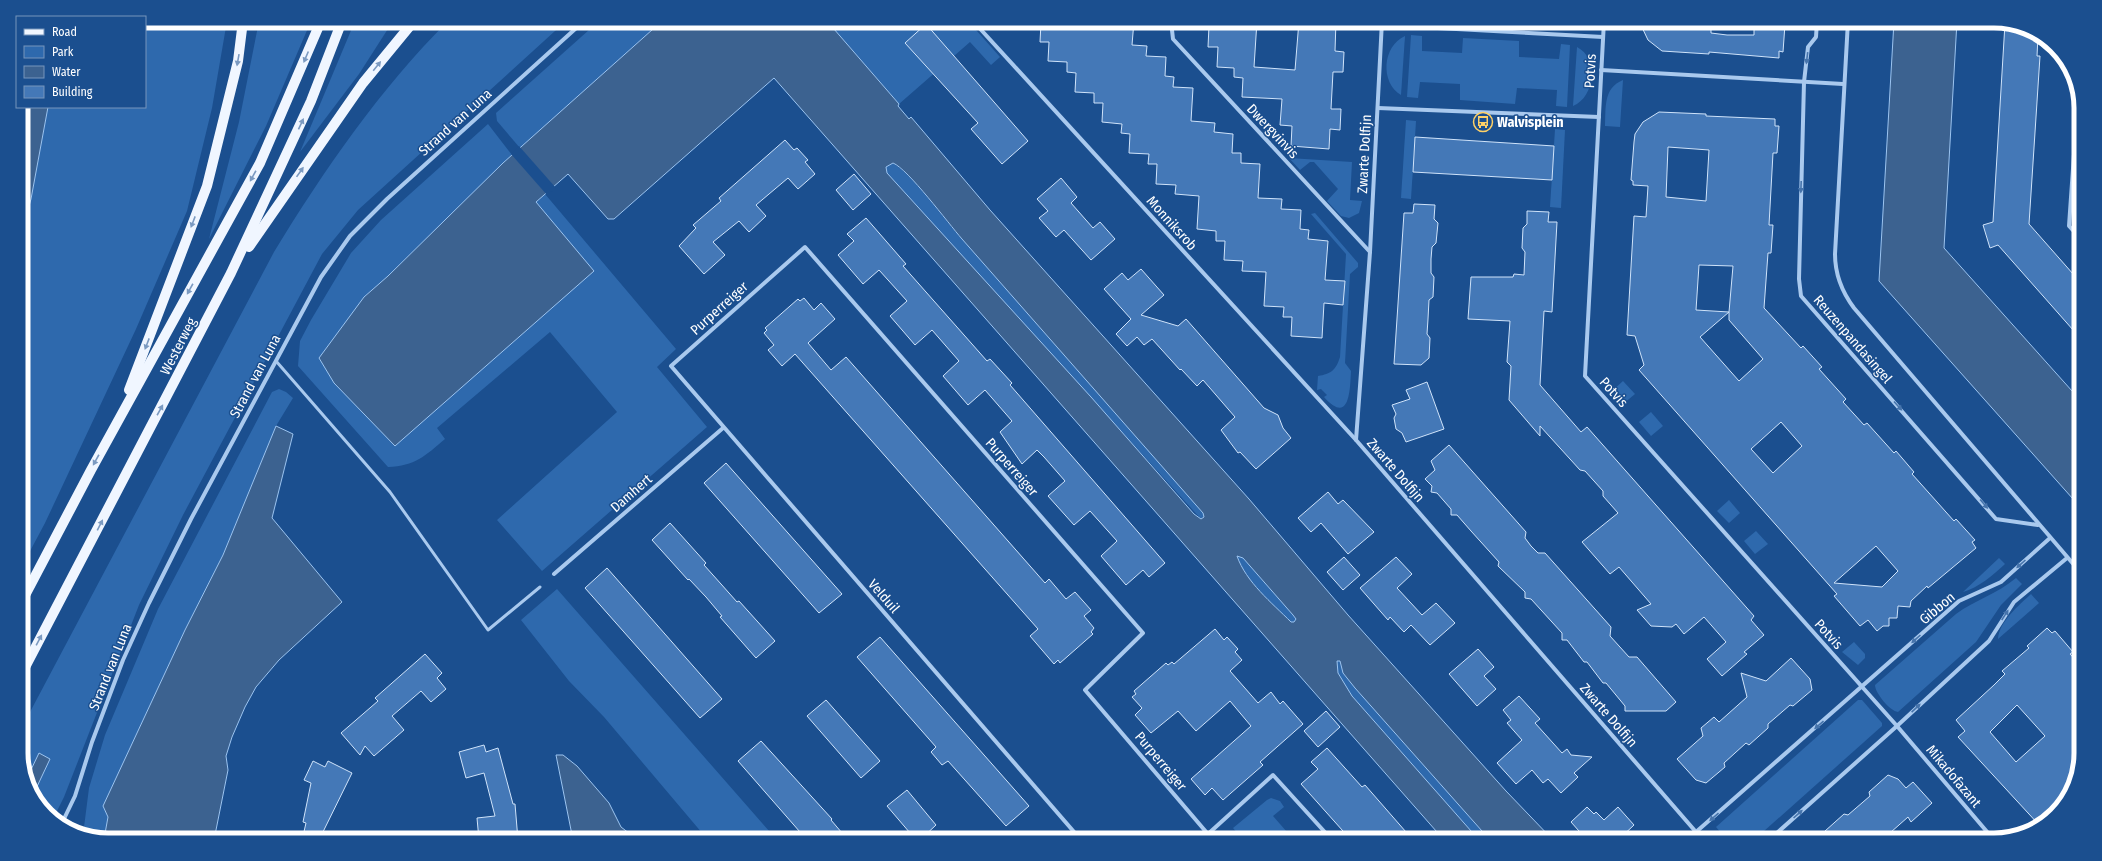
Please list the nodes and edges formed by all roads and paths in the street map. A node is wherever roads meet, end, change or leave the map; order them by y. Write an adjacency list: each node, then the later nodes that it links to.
1 (242, 28): 26 (main road, one-way to 26)
2 (318, 28): 26 (main road, Westerweg, one-way to 26)
3 (339, 28): 23 (main road, Westerweg, one-way to 3)
4 (408, 28): 23 (main road, one-way to 4)
5 (576, 28): 24 (street, Strand van Luna)
6 (979, 28): 28 (street, Monniksrob)
7 (1172, 28): 22 (street, Dwergvinvis)
8 (1382, 28): 17 (street, Zwarte Dolfijn)
9 (1461, 28): 13 (street)
10 (1604, 28): 13 (street, Potvis)
11 (1817, 28): 15 (street, Reuzenpandasingel, one-way to 15)
12 (1847, 28): 16 (street, Reuzenpandasingel)
13 (1603, 37): 14 (street, Potvis)
14 (1601, 70): 15 (street); 18 (street, Potvis)
15 (1804, 82): 16 (street); 29 (street, Reuzenpandasingel, one-way to 29)
16 (1843, 84): 29 (street, Reuzenpandasingel)
17 (1378, 108): 18 (street); 22 (street, Zwarte Dolfijn)
18 (1599, 118): 37 (street, Potvis)
19 (2074, 164): 20 (street)
20 (2072, 198): 21 (street)
21 (2074, 231)
22 (1370, 252): 28 (street, Zwarte Dolfijn)
23 (231, 273): 36 (main road, Westerweg, one-way to 23)
24 (276, 361): 34 (lane); 39 (street, Strand van Luna)
25 (671, 366): 27 (street, Velduil); 42 (street, Purperreiger)
26 (115, 426): 35 (main road, Westerweg, one-way to 35)
27 (723, 428): 33 (street, Damhert); 41 (street, Velduil)
28 (1356, 440): 40 (street, Zwarte Dolfijn)
29 (2038, 525): 30 (street, Reuzenpandasingel)
30 (2050, 538): 31 (street, Reuzenpandasingel); 37 (street, Gibbon, one-way to 37)
31 (2067, 558): 32 (street, Reuzenpandasingel); 38 (street, one-way to 31)
32 (2074, 566)
33 (554, 574)
34 (540, 587)
35 (28, 590)
36 (28, 662)
37 (1862, 688): 38 (street); 40 (street, Gibbon, one-way to 40)
38 (1898, 726): 45 (street, one-way to 38); 46 (street, Mikadofazant)
39 (64, 819)
40 (1696, 832)
41 (1075, 833)
42 (1207, 833)
43 (1209, 833): 44 (street)
44 (1326, 833)
45 (1777, 833)
46 (1988, 833)

